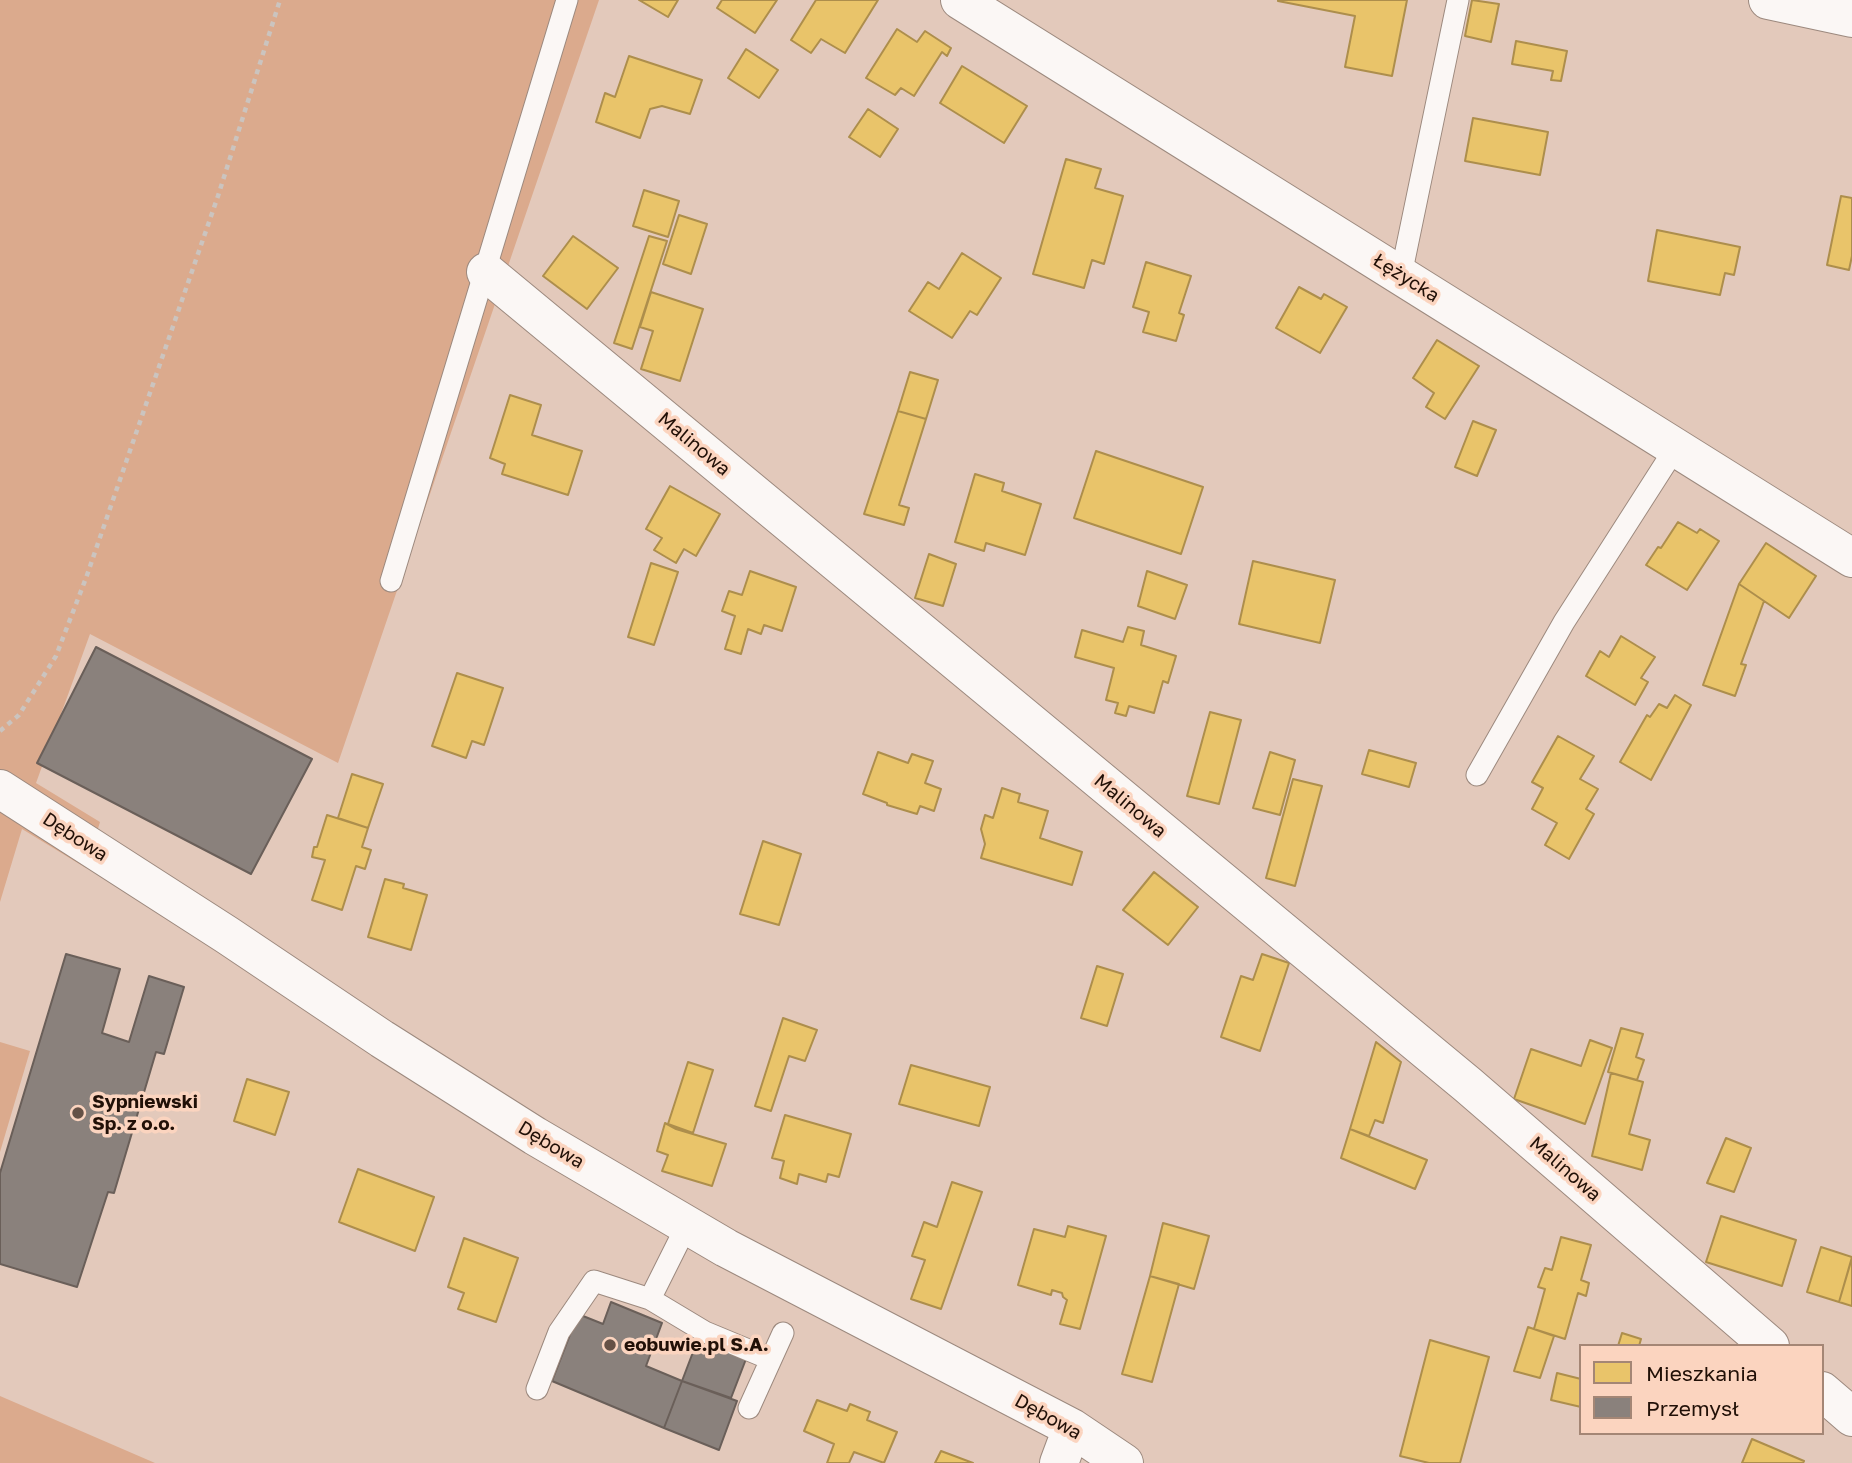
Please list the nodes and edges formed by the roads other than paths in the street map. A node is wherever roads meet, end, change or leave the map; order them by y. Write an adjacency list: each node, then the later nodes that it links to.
1 (567, 0): 6 (lane)
2 (960, 0): 7 (street, Łężycka)
3 (1458, 0): 7 (lane)
4 (1768, 0): 5 (street)
5 (1852, 18)
6 (486, 272): 10 (lane); 16 (street, Malinowa)
7 (1401, 275): 8 (street, Łężycka)
8 (1676, 447): 9 (street, Łężycka); 11 (lane)
9 (1852, 558)
10 (391, 581)
11 (1478, 775)
12 (0, 789): 13 (street, Dębowa)
13 (687, 1225): 14 (lane); 22 (street, Dębowa)
14 (650, 1299): 17 (lane); 18 (lane)
15 (783, 1332): 17 (lane)
16 (1768, 1344)
17 (770, 1359): 20 (lane)
18 (537, 1388)
19 (1824, 1393): 21 (street)
20 (749, 1408)
21 (1852, 1417)
22 (1065, 1446): 23 (street, Dębowa)
23 (1125, 1463)

